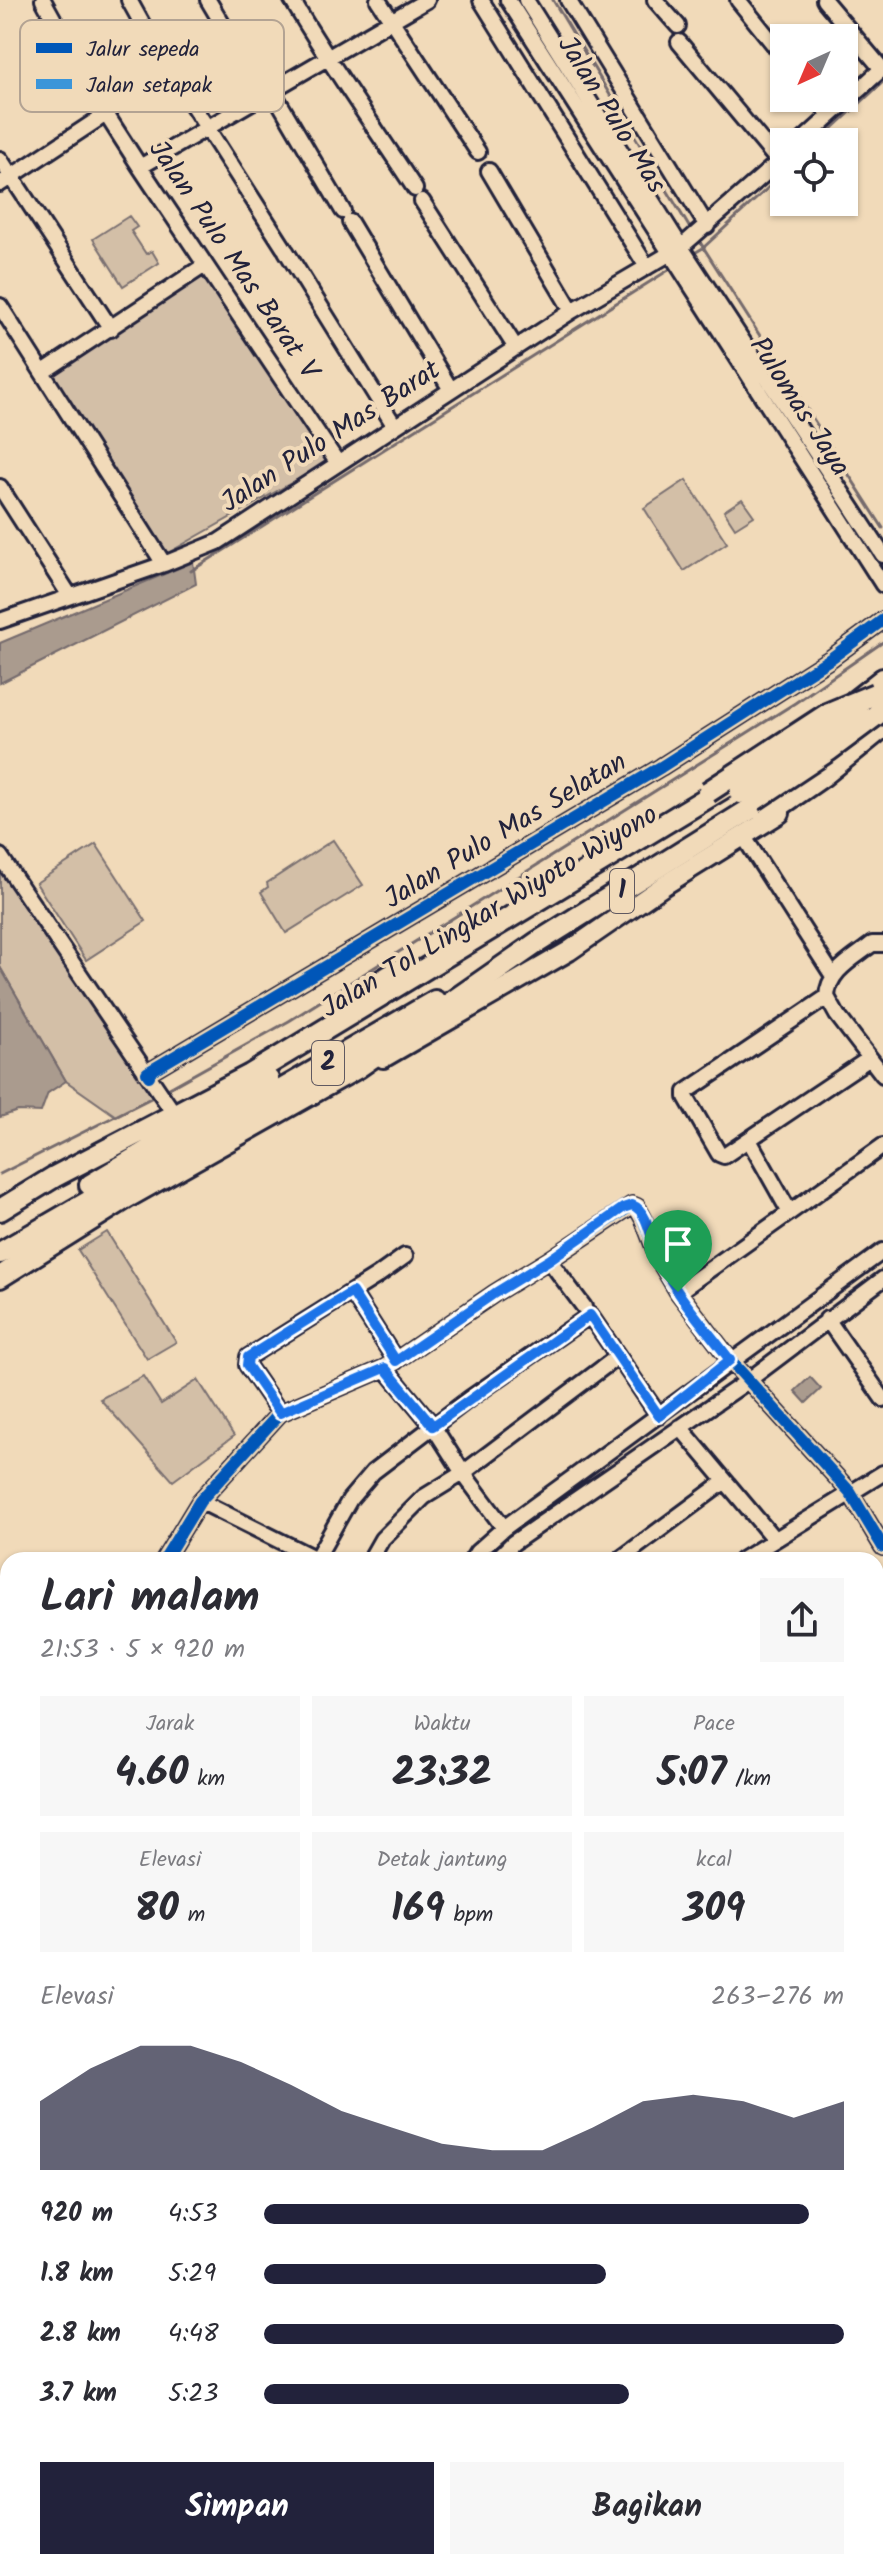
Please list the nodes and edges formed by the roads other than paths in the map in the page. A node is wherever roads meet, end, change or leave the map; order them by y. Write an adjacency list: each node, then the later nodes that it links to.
1 (43, 0): 14 (street, Jalan Pulo Mas Barat V)
2 (129, 0): 15 (street)
3 (208, 0): 16 (street)
4 (292, 0): 21 (street)
5 (378, 0): 17 (street)
6 (427, 0): 17 (street)
7 (481, 0): 40 (street)
8 (508, 0): 40 (street, Jalan Pulo Mas)
9 (526, 0): 40 (street, Jalan Pulo Mas)
10 (568, 0): 39 (street)
11 (655, 0): 18 (street)
12 (738, 0): 19 (street)
13 (824, 0): 22 (street)
14 (54, 20)
15 (140, 20)
16 (221, 20)
17 (390, 21): 21 (street); 33 (street)
18 (678, 26)
19 (770, 40)
20 (679, 42): 32 (street)
21 (326, 58): 23 (street); 46 (street)
22 (882, 69): 29 (street)
23 (284, 83)
24 (196, 112): 30 (street)
25 (234, 112): 30 (street)
26 (281, 112): 48 (street)
27 (828, 112): 29 (street)
28 (106, 114): 35 (street, Jalan Pulo Mas Barat V); 38 (street)
29 (830, 115): 31 (street)
30 (206, 128): 35 (street); 49 (street)
31 (816, 128)
32 (770, 146)
33 (478, 152)
34 (0, 159): 38 (street)
35 (140, 167): 41 (street, Jalan Pulo Mas Barat V)
36 (489, 171): 44 (street)
37 (770, 171): 39 (street, Jalan Pulo Mas Barat)
38 (6, 180): 45 (street)
39 (704, 229): 40 (street, Jalan Pulo Mas Barat)
40 (669, 255): 42 (street, Pulomas Jaya); 44 (street, Jalan Pulo Mas Barat)
41 (205, 265): 45 (street); 50 (street, Jalan Pulo Mas Barat V)
42 (689, 272): 52 (street, Pulomas Jaya); 54 (street, Pulomas Jaya)
43 (0, 306): 47 (street)
44 (572, 311): 46 (street, Jalan Pulo Mas Barat)
45 (111, 329): 47 (street)
46 (516, 348): 48 (street, Jalan Pulo Mas Barat)
47 (43, 372): 53 (street)
48 (451, 390): 49 (street, Jalan Pulo Mas Barat)
49 (394, 425): 50 (street, Jalan Pulo Mas Barat)
50 (337, 462): 53 (street, Jalan Pulo Mas Barat)
51 (0, 487): 55 (street)
52 (883, 555)
53 (164, 564): 55 (street, Jalan Pulo Mas Barat)
54 (883, 585)
55 (70, 596): 57 (street, Jalan Pulo Mas Barat)
56 (883, 620): 73 (street, Jalan Pulo Mas Selatan)
57 (0, 621)
58 (881, 693): 59 (highway, 1); 75 (highway, bridge); 83 (highway, Jalan Tol Lingkar Wiyoto Wiyono / 2, bridge); 85 (highway, Jalan Tol Lingkar Wiyoto Wiyono / 2, bridge)
59 (835, 717): 63 (highway); 64 (highway, 1)
60 (883, 718): 63 (highway, 1)
61 (883, 727): 72 (highway)
62 (883, 739): 66 (main road, 1)
63 (854, 740): 65 (highway, 1)
64 (788, 748): 65 (highway); 75 (highway, 1)
65 (805, 774): 72 (highway, 1)
66 (744, 837): 69 (street); 72 (main road, 1)
67 (0, 856): 73 (street)
68 (883, 944): 69 (street)
69 (833, 976): 70 (street)
70 (827, 997): 71 (street); 77 (street)
71 (870, 1058): 74 (street); 77 (street)
72 (368, 1064): 86 (highway, 1)
73 (148, 1075): 76 (street)
74 (883, 1075)
75 (236, 1081): 76 (highway, 1)
76 (172, 1111): 79 (highway, 1)
77 (749, 1140): 82 (street)
78 (883, 1146): 82 (street)
79 (54, 1177): 80 (highway); 81 (highway, 1)
80 (0, 1195)
81 (0, 1210)
82 (789, 1211): 93 (street)
83 (0, 1238)
84 (883, 1251): 98 (street)
85 (0, 1253)
86 (32, 1256): 89 (highway, 1); 90 (highway, 1)
87 (405, 1256): 92 (street)
88 (549, 1260): 93 (street); 94 (street); 97 (street)
89 (0, 1264)
90 (0, 1277)
91 (883, 1279): 95 (street)
92 (352, 1292): 97 (street); 100 (street)
93 (678, 1292): 98 (street)
94 (587, 1311): 96 (street); 102 (street)
95 (827, 1319): 98 (street); 99 (street)
96 (617, 1357): 101 (street); 104 (street)
97 (390, 1364): 100 (street); 102 (street)
98 (739, 1370): 101 (street); 103 (street); 107 (street)
99 (881, 1393)
100 (280, 1413): 108 (street)
101 (659, 1416): 109 (street)
102 (433, 1426): 104 (street); 114 (street)
103 (680, 1427): 106 (street); 117 (street)
104 (463, 1473): 109 (street); 115 (street)
105 (883, 1473): 107 (street)
106 (724, 1482): 110 (street); 118 (street)
107 (850, 1492): 110 (street); 111 (street)
108 (200, 1501): 112 (street); 113 (street)
109 (504, 1528): 116 (street)
110 (774, 1539): 119 (street)
111 (883, 1547)
112 (169, 1552)
113 (301, 1552)
114 (321, 1552)
115 (375, 1552)
116 (477, 1552)
117 (504, 1552)
118 (630, 1552)
119 (757, 1552)

